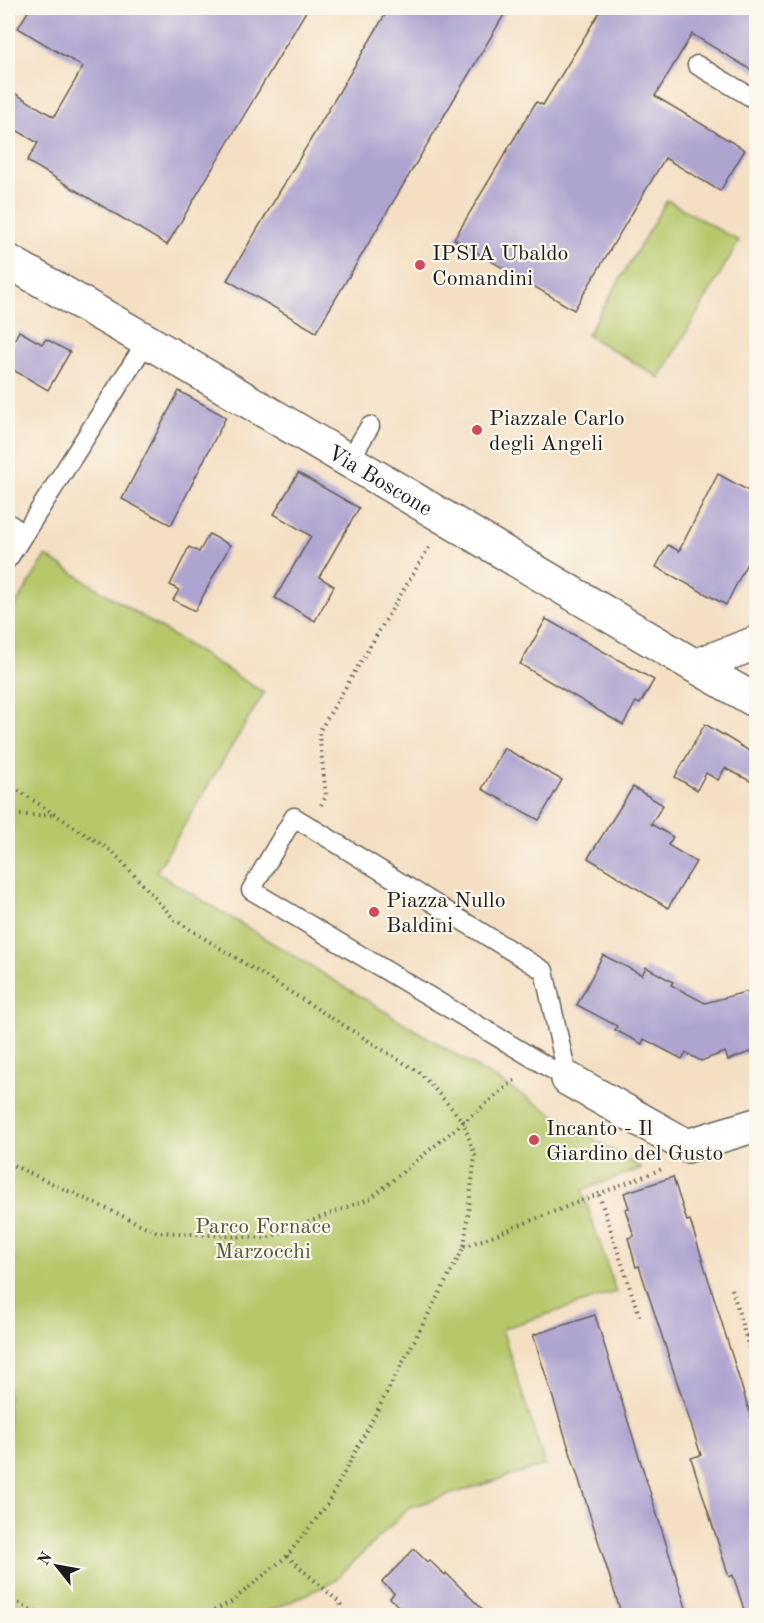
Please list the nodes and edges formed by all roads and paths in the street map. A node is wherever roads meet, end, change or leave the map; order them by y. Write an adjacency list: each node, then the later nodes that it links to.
1 (697, 65): 2 (lane)
2 (756, 100)
3 (8, 261): 4 (street, Via Boscone)
4 (147, 341): 6 (street, Via Boscone); 9 (lane)
5 (370, 426): 6 (lane)
6 (349, 461): 7 (street, Via Boscone)
7 (446, 519): 12 (street, Via Boscone); 17 (path)
8 (8, 524): 9 (lane)
9 (24, 534): 10 (lane)
10 (8, 559)
11 (756, 643): 12 (street)
12 (695, 666): 13 (street, Via Boscone)
13 (756, 701)
14 (8, 784): 16 (path)
15 (8, 815): 16 (path)
16 (52, 815): 19 (path)
17 (308, 826): 18 (lane); 18 (lane)
18 (568, 1079): 19 (path); 21 (street)
19 (463, 1121): 22 (path); 24 (path)
20 (756, 1125): 21 (street)
21 (687, 1146): 23 (path)
22 (8, 1164)
23 (599, 1195): 24 (path); 26 (path)
24 (464, 1247): 30 (path)
25 (732, 1289): 28 (path)
26 (640, 1318)
27 (756, 1333): 28 (path)
28 (746, 1336): 29 (path)
29 (756, 1373)
30 (287, 1556): 33 (path); 34 (path)
31 (8, 1598): 32 (path)
32 (45, 1616)
33 (203, 1616)
34 (343, 1616)

